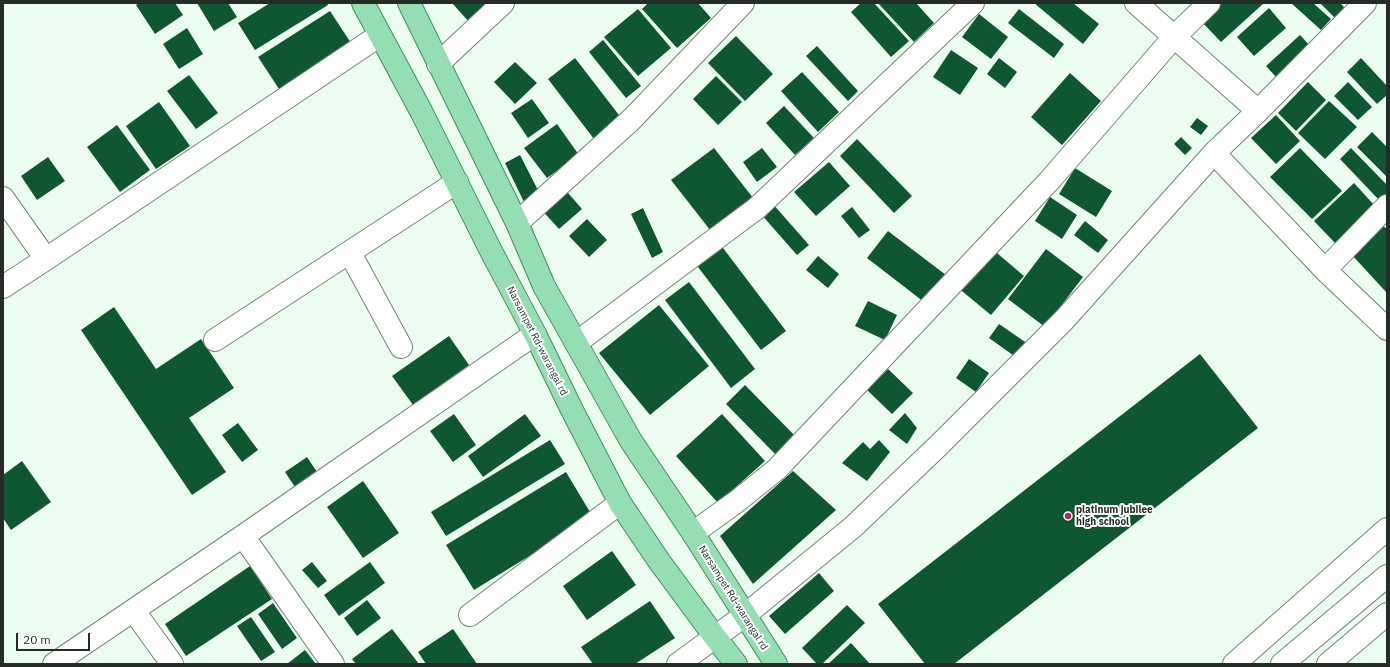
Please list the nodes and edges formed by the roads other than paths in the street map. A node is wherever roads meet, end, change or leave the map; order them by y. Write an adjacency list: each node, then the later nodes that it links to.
1 (363, 3): 9 (main road, Narsampet Rd-warangal rd)
2 (409, 3): 11 (main road, Narsampet Rd-warangal rd)
3 (503, 3): 11 (street)
4 (743, 3): 17 (street)
5 (973, 3): 25 (street)
6 (1136, 3): 10 (street)
7 (1209, 3): 10 (street)
8 (1365, 3): 12 (street)
9 (380, 35): 14 (main road, Narsampet Rd-warangal rd); 19 (street)
10 (1174, 37): 12 (street); 29 (street)
11 (438, 64): 17 (main road, Narsampet Rd-warangal rd)
12 (1258, 111): 13 (street)
13 (1214, 153): 20 (street); 35 (street)
14 (457, 182): 18 (street); 23 (main road, Narsampet Rd-warangal rd)
15 (3, 198): 19 (street)
16 (1387, 206): 20 (street)
17 (517, 223): 25 (main road, Narsampet Rd-warangal rd)
18 (350, 253): 24 (street); 26 (street)
19 (46, 259): 21 (street)
20 (1325, 270): 22 (street)
21 (3, 286)
22 (1387, 329)
23 (535, 334): 27 (main road, Narsampet Rd-warangal rd); 30 (street)
24 (215, 340)
25 (576, 343): 29 (main road, Narsampet Rd-warangal rd)
26 (401, 347)
27 (620, 503): 34 (street); 36 (main road, Narsampet Rd-warangal rd)
28 (1387, 529): 43 (street)
29 (693, 533): 35 (main road, Narsampet Rd-warangal rd)
30 (244, 536): 32 (street); 39 (street)
31 (1387, 576): 44 (street)
32 (134, 611): 37 (street); 38 (street)
33 (1387, 614): 45 (street)
34 (470, 615)
35 (744, 616): 36 (street); 42 (main road, Narsampet Rd-warangal rd)
36 (715, 637): 40 (street); 41 (main road, Narsampet Rd-warangal rd)
37 (54, 664)
38 (172, 664)
39 (333, 664)
40 (678, 664)
41 (736, 664)
42 (776, 664)
43 (1234, 664)
44 (1282, 664)
45 (1328, 664)

